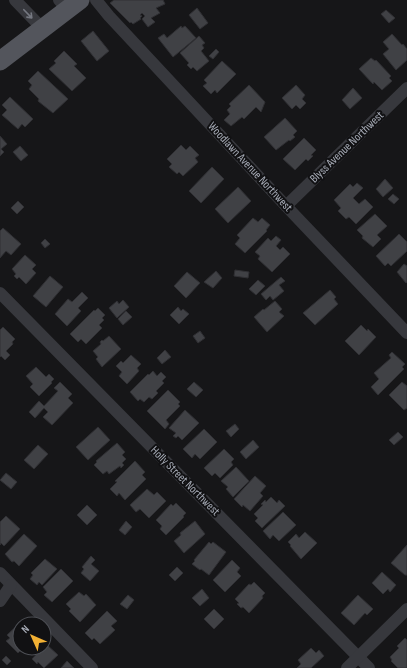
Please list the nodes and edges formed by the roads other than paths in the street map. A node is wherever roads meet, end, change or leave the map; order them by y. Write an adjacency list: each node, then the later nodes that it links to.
1 (15, 0): 4 (street, one-way to 4)
2 (96, 0): 7 (street, Woodlawn Avenue Northwest)
3 (69, 3): 4 (main road)
4 (42, 28): 5 (main road)
5 (0, 61)
6 (407, 88): 7 (street, Blyss Avenue Northwest)
7 (286, 206): 9 (street, Woodlawn Avenue Northwest)
8 (0, 293): 14 (street, Holly Street Northwest)
9 (407, 333)
10 (0, 573): 11 (street)
11 (11, 584): 12 (street); 15 (street)
12 (0, 601)
13 (407, 609): 14 (street)
14 (358, 657): 16 (street); 17 (street, Holly Street Northwest)
15 (92, 668)
16 (347, 668)
17 (369, 668)

